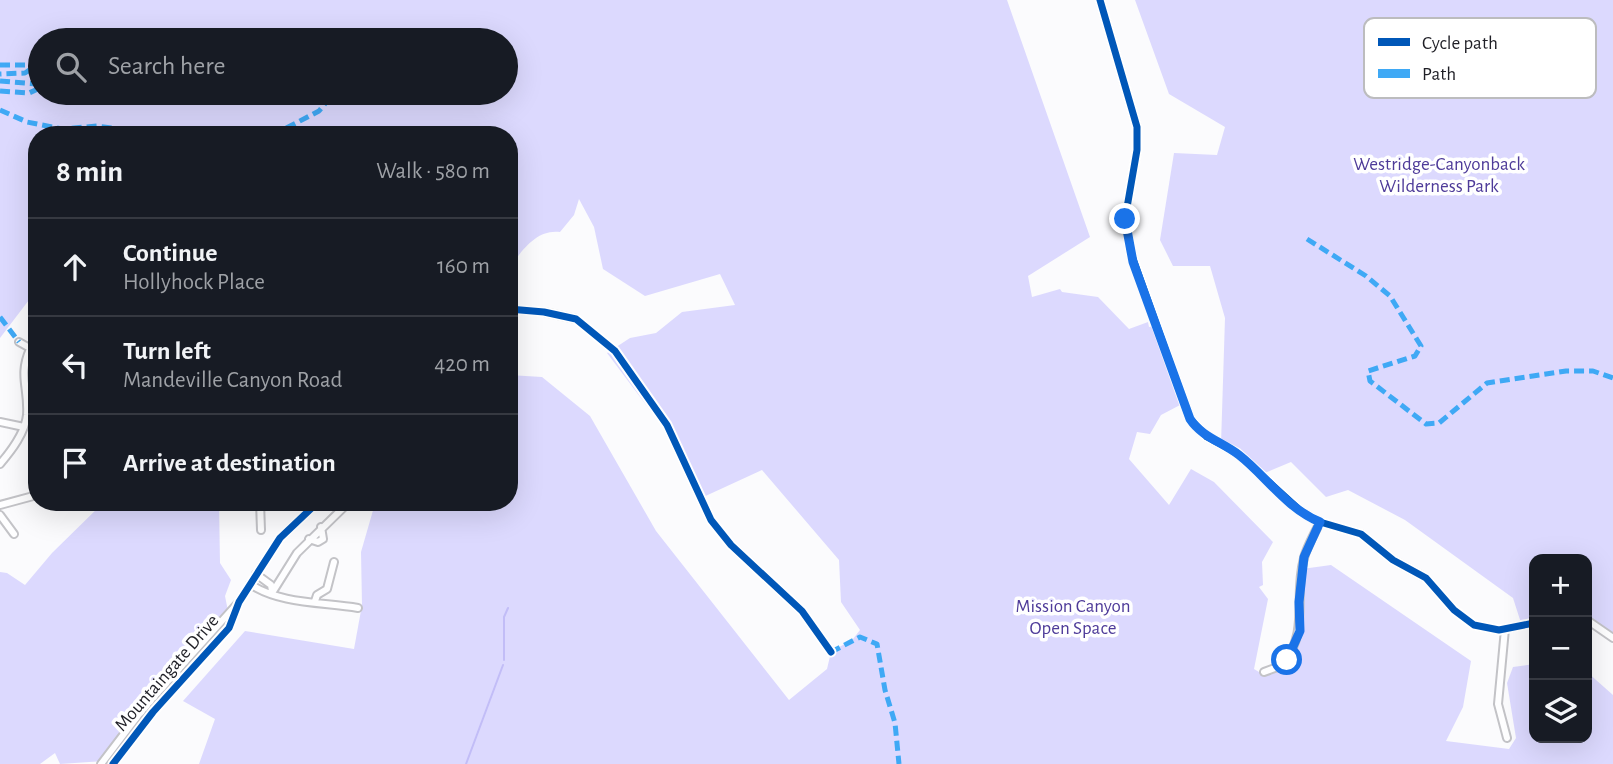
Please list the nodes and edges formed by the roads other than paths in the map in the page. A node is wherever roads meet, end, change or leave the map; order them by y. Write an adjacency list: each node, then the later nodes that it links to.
1 (1100, 0): 15 (street)
2 (518, 310): 31 (street)
3 (19, 342): 4 (street)
4 (28, 347)
5 (28, 357): 7 (street)
6 (0, 422): 7 (street)
7 (24, 427): 8 (street)
8 (0, 464)
9 (28, 497): 10 (street)
10 (0, 505)
11 (260, 511): 16 (street)
12 (308, 511): 19 (street, Mountaingate Drive)
13 (339, 511): 22 (street)
14 (0, 515): 17 (street)
15 (1320, 522): 29 (street); 32 (street)
16 (261, 530)
17 (14, 534)
18 (334, 562): 21 (street)
19 (256, 574): 20 (street, Mountaingate Drive); 22 (street)
20 (250, 584): 22 (street); 24 (street, Mountaingate Drive)
21 (327, 589): 23 (street); 25 (street)
22 (272, 593): 23 (street)
23 (315, 601): 25 (street)
24 (239, 602): 34 (street, Mountaingate Drive); 35 (street, Mountaingate Drive)
25 (328, 603): 26 (street)
26 (358, 608)
27 (1592, 623): 30 (street)
28 (1529, 624): 29 (street)
29 (1505, 629): 33 (street)
30 (1613, 638)
31 (831, 652)
32 (1264, 672)
33 (1507, 738)
34 (102, 764)
35 (113, 764)

